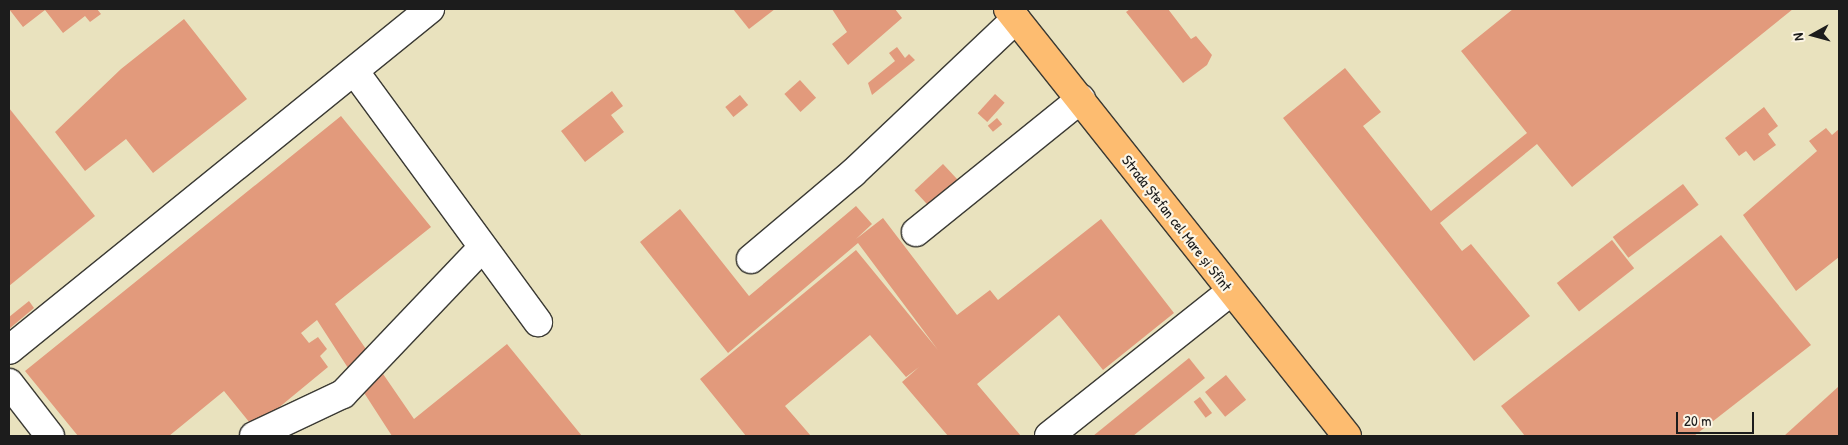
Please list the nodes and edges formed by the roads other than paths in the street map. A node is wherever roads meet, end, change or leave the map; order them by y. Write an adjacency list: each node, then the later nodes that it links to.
1 (430, 9): 3 (lane)
2 (1012, 14): 4 (main road, Strada Ștefan cel Mare și Sfînt); 7 (lane)
3 (355, 72): 6 (lane); 10 (lane)
4 (1081, 99): 5 (lane); 8 (main road, Strada Ștefan cel Mare și Sfînt)
5 (916, 232)
6 (482, 248): 9 (lane); 13 (lane)
7 (751, 259)
8 (1230, 292): 14 (lane); 15 (main road, Strada Ștefan cel Mare și Sfînt)
9 (538, 322)
10 (9, 350)
11 (9, 382): 12 (lane)
12 (50, 436)
13 (254, 436)
14 (1049, 436)
15 (1347, 436)

